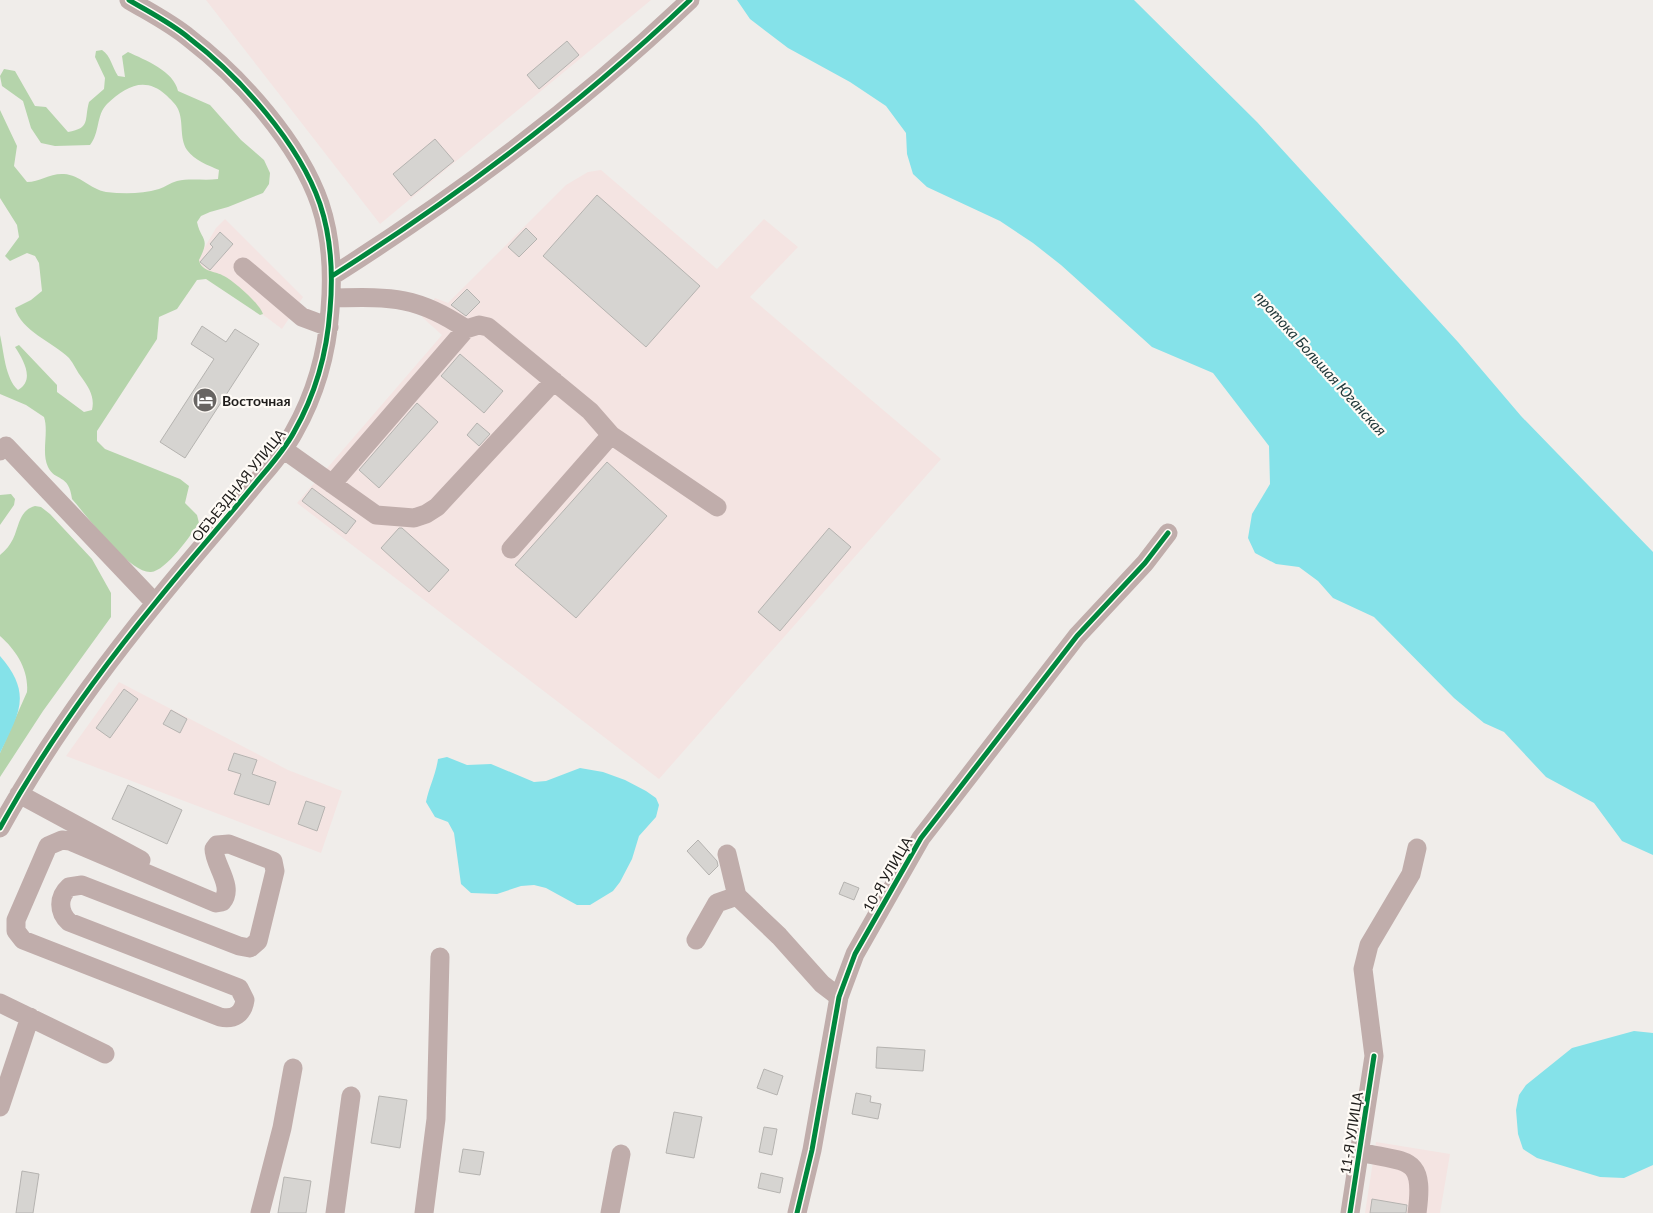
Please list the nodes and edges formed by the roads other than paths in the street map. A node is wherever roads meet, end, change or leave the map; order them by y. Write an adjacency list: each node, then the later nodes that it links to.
1 (129, 0): 4 (street, ОБЪЕЗДНАЯ УЛИЦА)
2 (690, 0): 4 (street)
3 (243, 267): 6 (street)
4 (332, 276): 5 (street, ОБЪЕЗДНАЯ УЛИЦА)
5 (331, 298): 6 (street, ОБЪЕЗДНАЯ УЛИЦА); 7 (street)
6 (329, 327): 11 (street, ОБЪЕЗДНАЯ УЛИЦА)
7 (466, 328): 8 (street); 12 (street)
8 (554, 381): 9 (street); 12 (street)
9 (611, 435): 13 (street); 15 (street)
10 (2, 446): 16 (street)
11 (283, 449): 12 (street); 16 (street, ОБЪЕЗДНАЯ УЛИЦА)
12 (332, 484)
13 (717, 507)
14 (1168, 533): 25 (street, 10-Я УЛИЦА)
15 (511, 549)
16 (155, 603): 17 (street, ОБЪЕЗДНАЯ УЛИЦА)
17 (19, 794): 18 (street, ОБЪЕЗДНАЯ УЛИЦА); 21 (street)
18 (0, 828)
19 (1417, 848): 32 (street, 11-Я УЛИЦА)
20 (727, 854): 22 (street)
21 (144, 873): 21 (street)
22 (737, 896): 23 (street); 25 (street)
23 (696, 940)
24 (440, 957): 36 (street)
25 (839, 997): 38 (street, 10-Я УЛИЦА)
26 (0, 1003): 27 (street)
27 (30, 1017): 28 (street); 31 (street)
28 (105, 1054)
29 (293, 1068): 34 (street)
30 (351, 1096): 35 (street)
31 (0, 1107)
32 (1359, 1152): 39 (street, 11-Я УЛИЦА); 40 (street)
33 (621, 1154): 37 (street)
34 (260, 1213)
35 (335, 1213)
36 (424, 1213)
37 (610, 1213)
38 (797, 1213)
39 (1350, 1213)
40 (1417, 1213)

